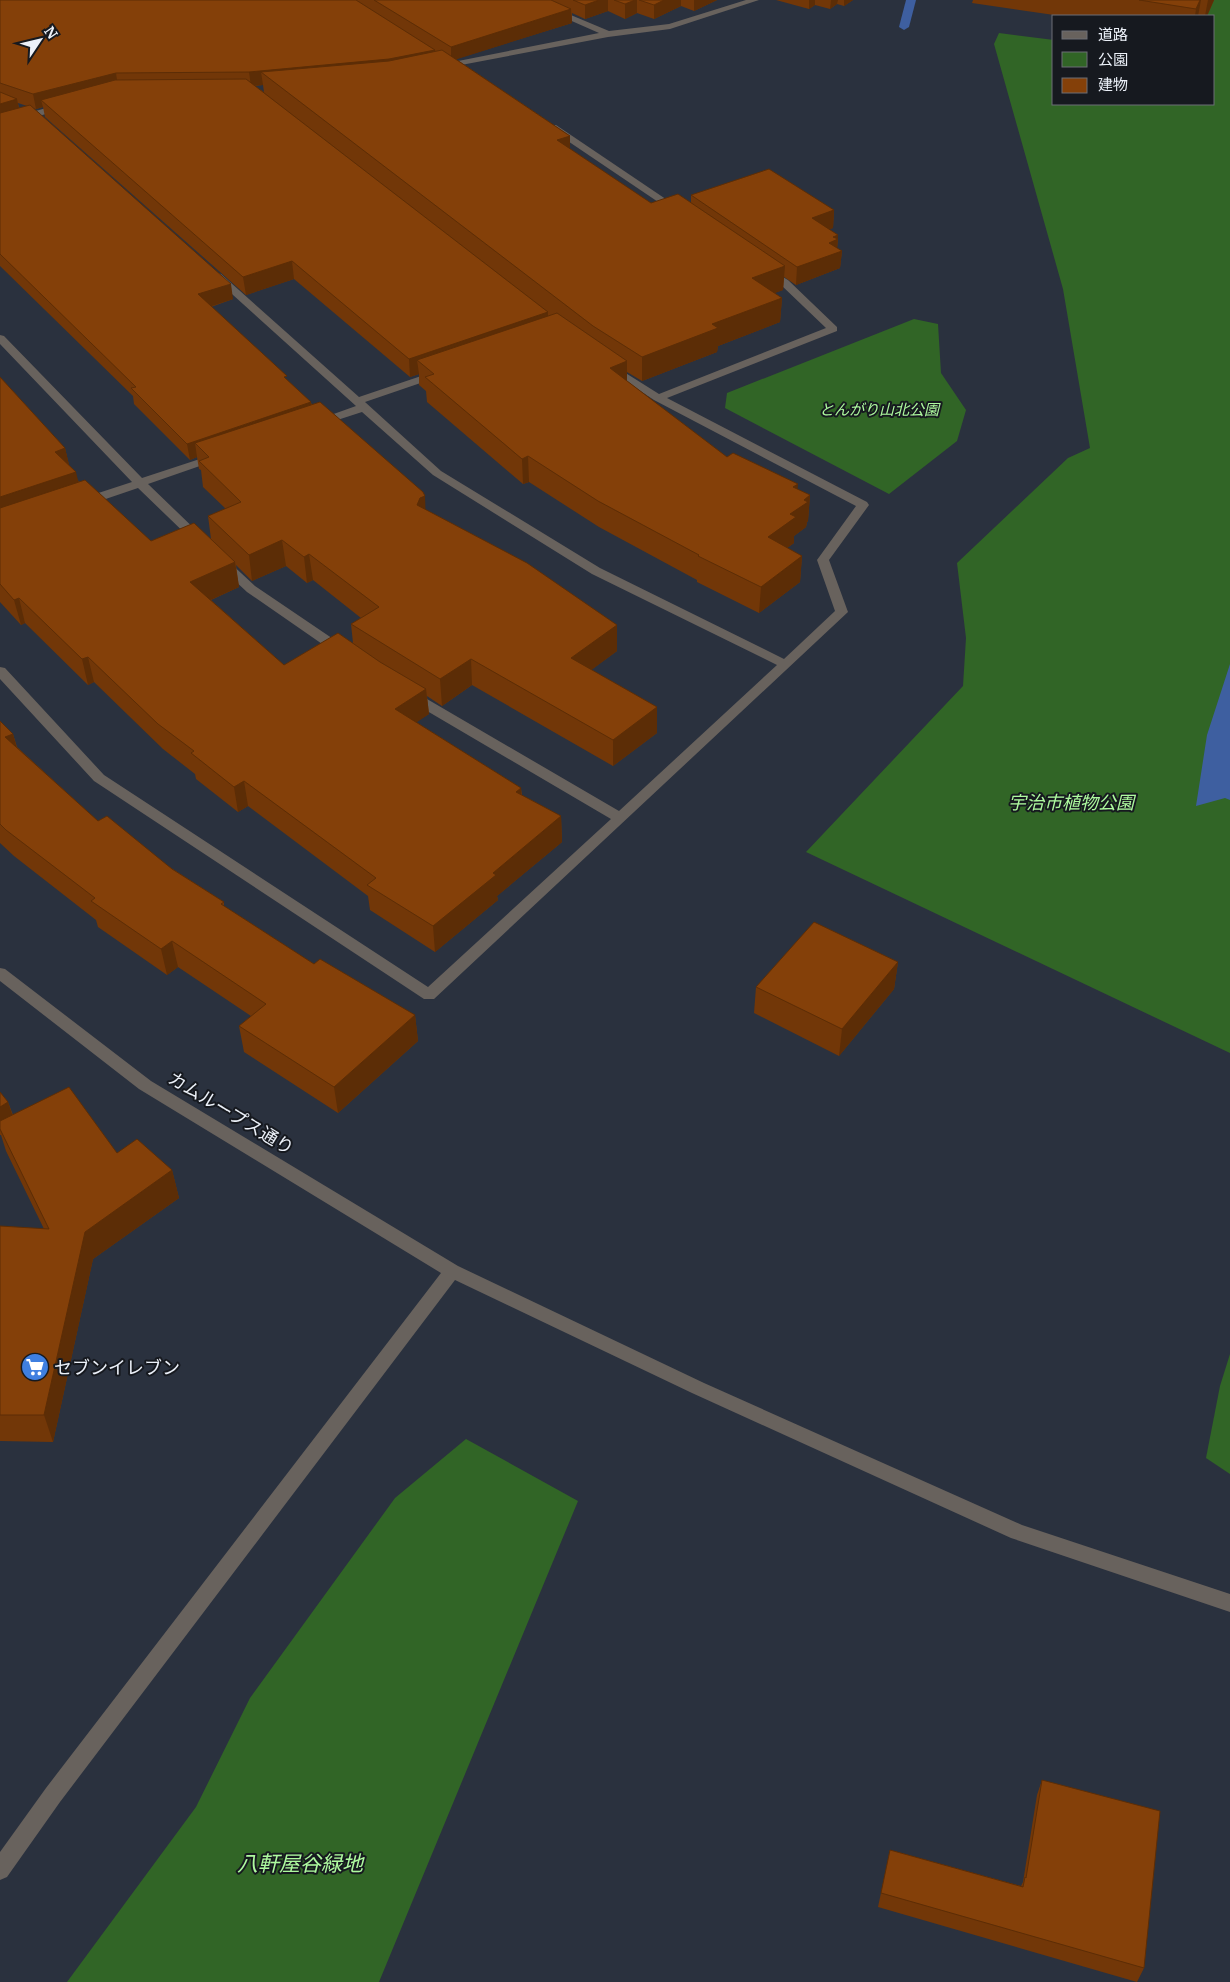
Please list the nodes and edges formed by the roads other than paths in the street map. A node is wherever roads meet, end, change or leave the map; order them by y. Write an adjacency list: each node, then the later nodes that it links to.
1 (528, 0): 3 (street)
2 (749, 1): 3 (street)
3 (608, 34): 4 (street)
4 (429, 70)
5 (72, 104): 7 (street)
6 (17, 108): 7 (street)
7 (38, 117): 9 (street)
8 (542, 119): 10 (street)
9 (0, 124)
10 (687, 217)
11 (760, 266): 16 (street)
12 (211, 271): 17 (street)
13 (0, 338): 20 (street)
14 (604, 364): 16 (street)
15 (449, 370): 17 (street)
16 (658, 398): 23 (street)
17 (361, 404): 18 (street); 23 (street)
18 (308, 426)
19 (224, 455): 20 (street)
20 (140, 483): 21 (street); 22 (street)
21 (74, 505)
22 (357, 661)
23 (786, 665): 26 (street)
24 (0, 671): 26 (street)
25 (398, 688): 26 (street)
26 (620, 818)
27 (0, 973): 28 (street, カムループス通り)
28 (452, 1271): 29 (street, カムループス通り); 30 (street)
29 (1230, 1603)
30 (0, 1870)

